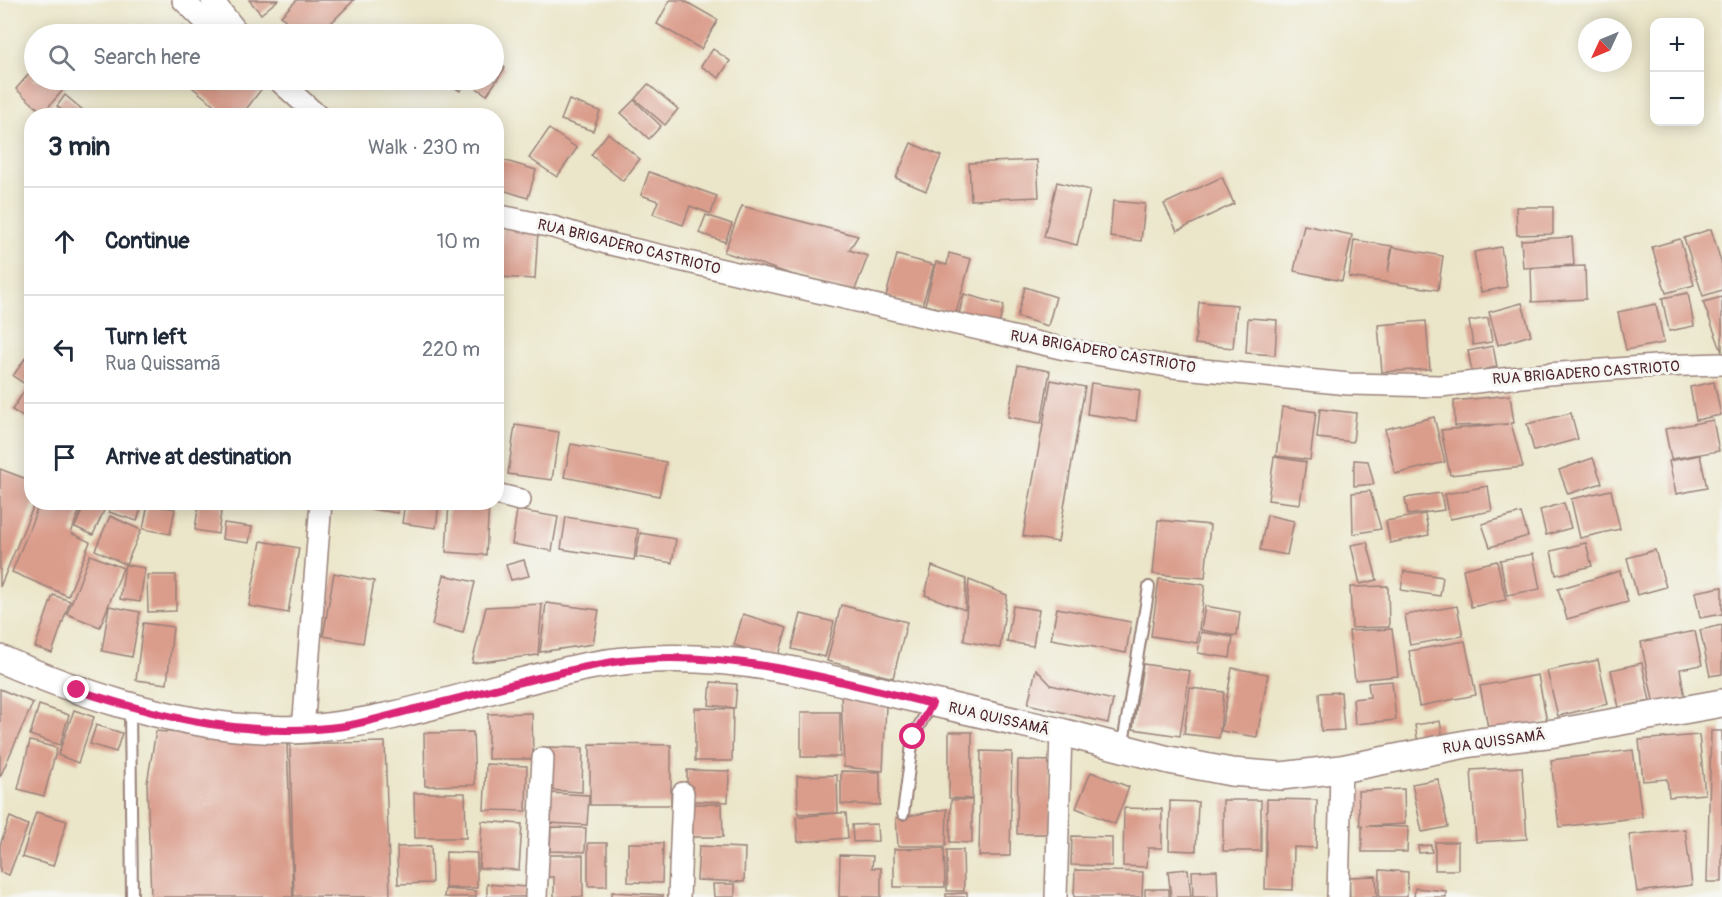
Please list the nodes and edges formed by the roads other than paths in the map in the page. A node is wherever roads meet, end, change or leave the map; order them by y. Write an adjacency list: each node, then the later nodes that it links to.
1 (183, 0): 3 (street)
2 (212, 0): 4 (street)
3 (208, 24)
4 (231, 24)
5 (289, 90): 6 (street)
6 (309, 108)
7 (504, 217): 8 (street, RUA BRIGADERO CASTRIOTO)
8 (1722, 364)
9 (504, 496): 10 (street)
10 (520, 500)
11 (320, 510): 17 (street)
12 (1149, 587): 19 (lane)
13 (0, 659): 16 (street, RUA QUISSAMÃ)
14 (1722, 703): 21 (street, RUA QUISSAMÃ)
15 (932, 704): 17 (street, RUA QUISSAMÃ); 18 (street, RUA QUISSAMÃ); 23 (lane)
16 (130, 707): 17 (street, RUA QUISSAMÃ); 24 (lane)
17 (303, 730)
18 (1061, 732): 19 (street, RUA QUISSAMÃ); 27 (street)
19 (1122, 749): 21 (street, RUA QUISSAMÃ)
20 (543, 758): 25 (street)
21 (1341, 769): 28 (street)
22 (683, 793): 26 (street)
23 (903, 814)
24 (132, 897)
25 (536, 897)
26 (679, 897)
27 (1056, 897)
28 (1338, 897)

